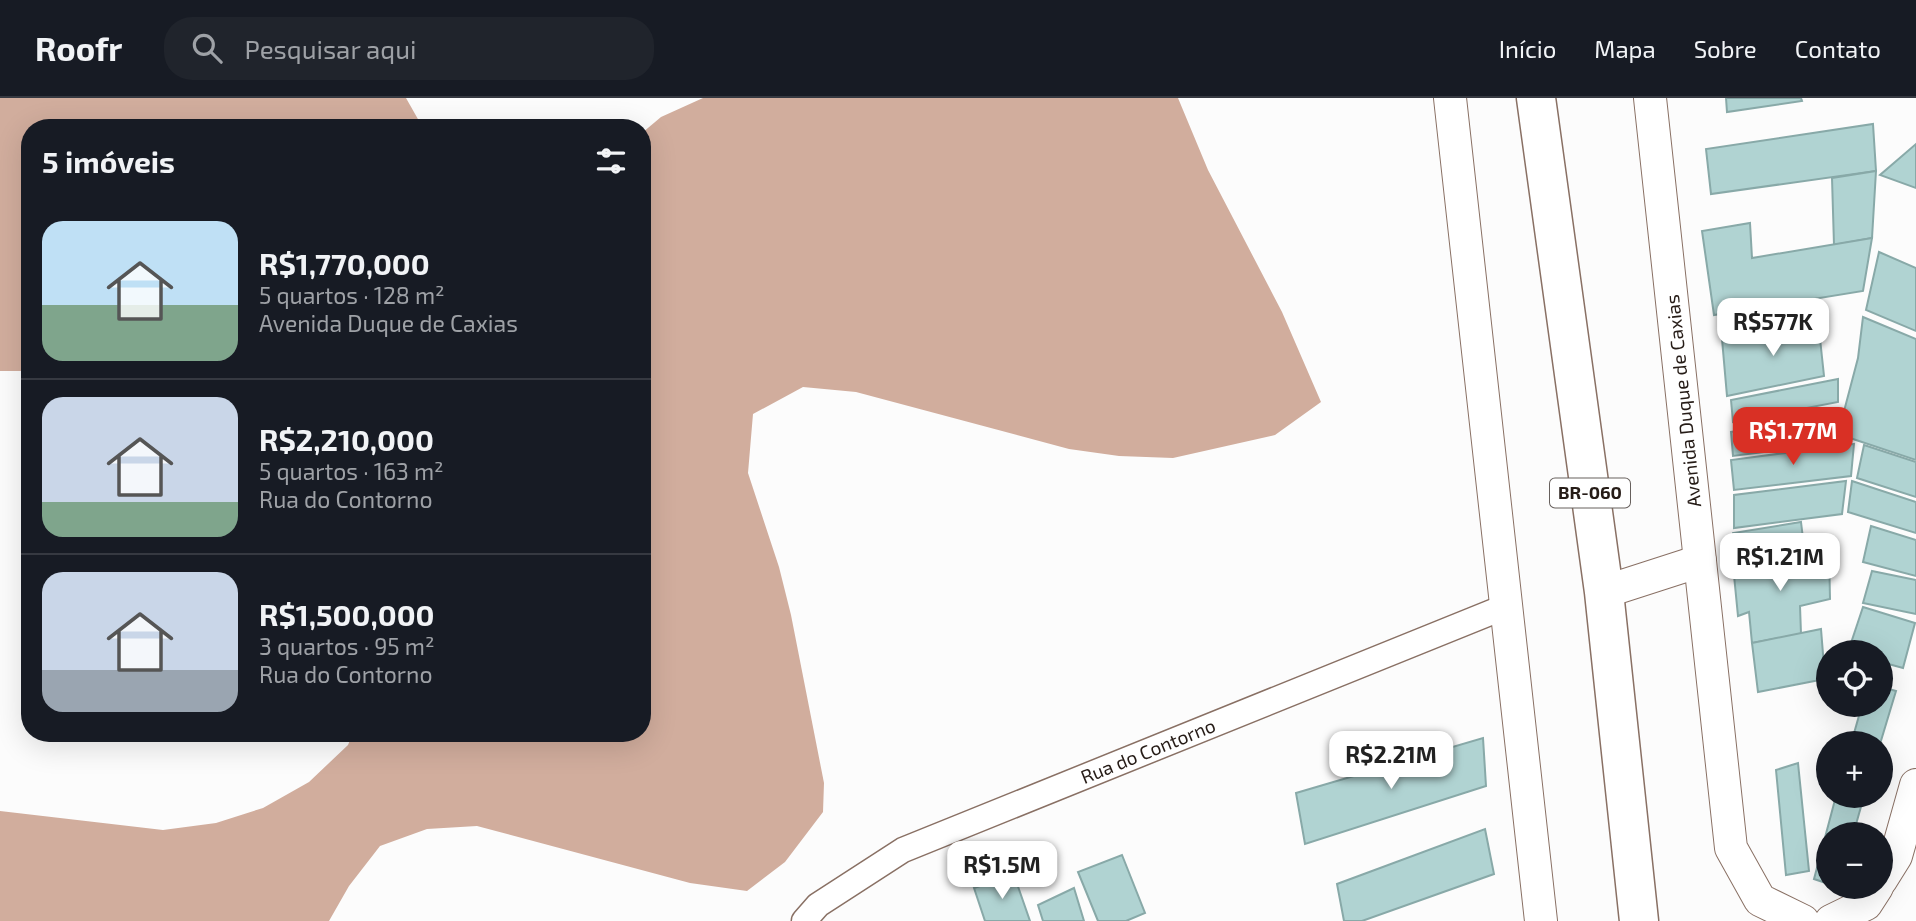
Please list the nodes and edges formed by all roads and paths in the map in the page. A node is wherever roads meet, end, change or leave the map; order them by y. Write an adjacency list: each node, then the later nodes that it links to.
1 (1450, 98): 6 (street)
2 (1536, 98): 5 (main road, BR-060)
3 (1650, 98): 4 (street, Avenida Duque de Caxias)
4 (1700, 561): 5 (street); 13 (street, Avenida Duque de Caxias)
5 (1604, 592): 10 (main road, BR-060)
6 (1507, 606): 11 (street, Rua do Contorno); 12 (street)
7 (1916, 785): 8 (street)
8 (1893, 861)
9 (1869, 899): 14 (street)
10 (1641, 911)
11 (815, 916)
12 (1541, 921)
13 (1803, 921)
14 (1831, 921)

